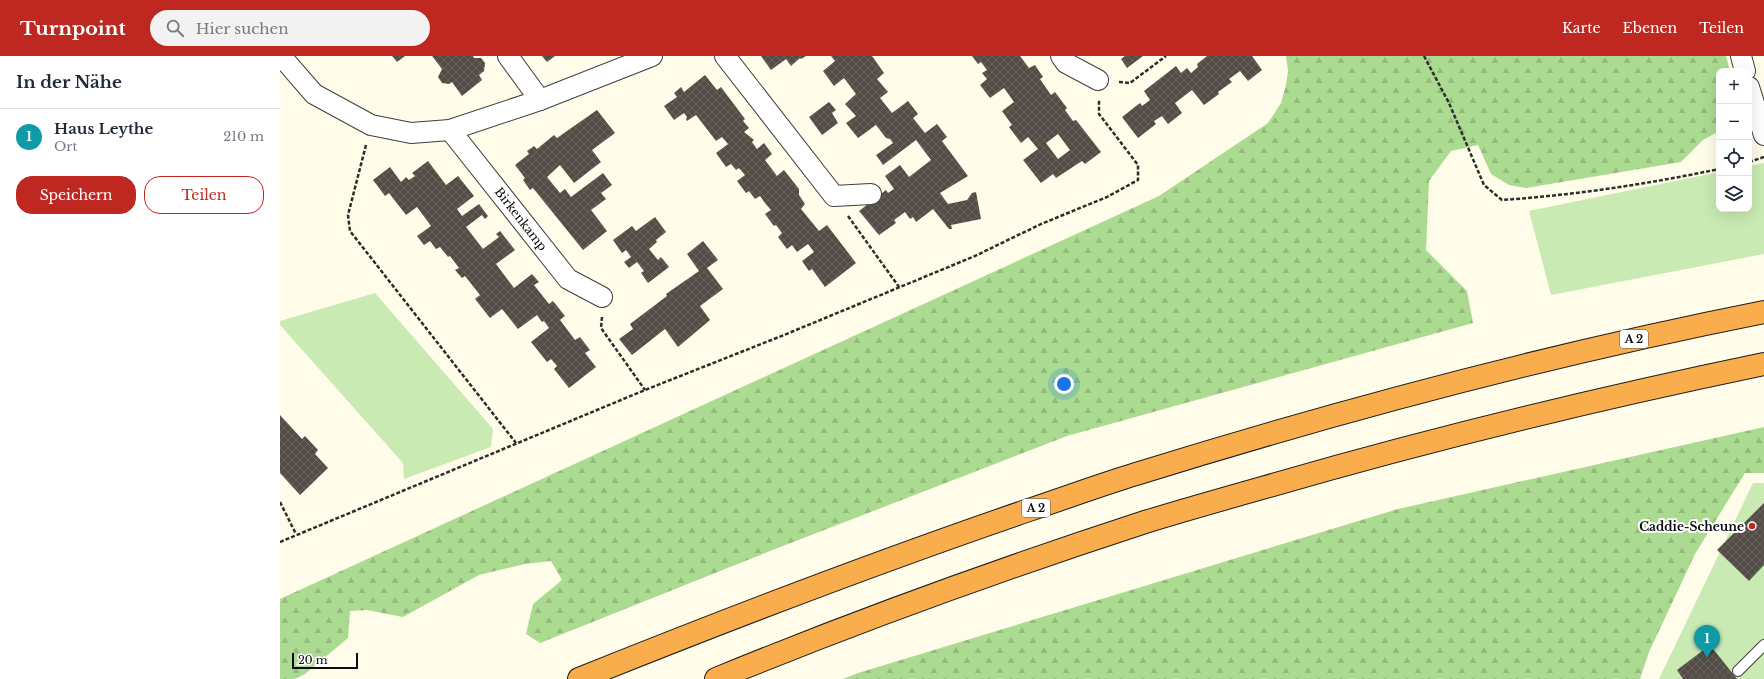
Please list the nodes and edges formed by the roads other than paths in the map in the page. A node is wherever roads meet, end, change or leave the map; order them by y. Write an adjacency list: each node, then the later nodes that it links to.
1 (281, 56): 11 (street)
2 (508, 56): 10 (street)
3 (652, 56): 10 (street)
4 (725, 56): 13 (street)
5 (1061, 56): 8 (street)
6 (1741, 56): 7 (street)
7 (1744, 68)
8 (1098, 80)
9 (1752, 97): 12 (street)
10 (540, 100): 11 (street)
11 (450, 130): 14 (street, Birkenkamp)
12 (1764, 135)
13 (871, 194)
14 (602, 297)
15 (1764, 312): 19 (highway, A 2)
16 (1764, 364): 20 (highway)
17 (1764, 645): 18 (lane)
18 (1738, 672)
19 (579, 679)
20 (716, 679)

